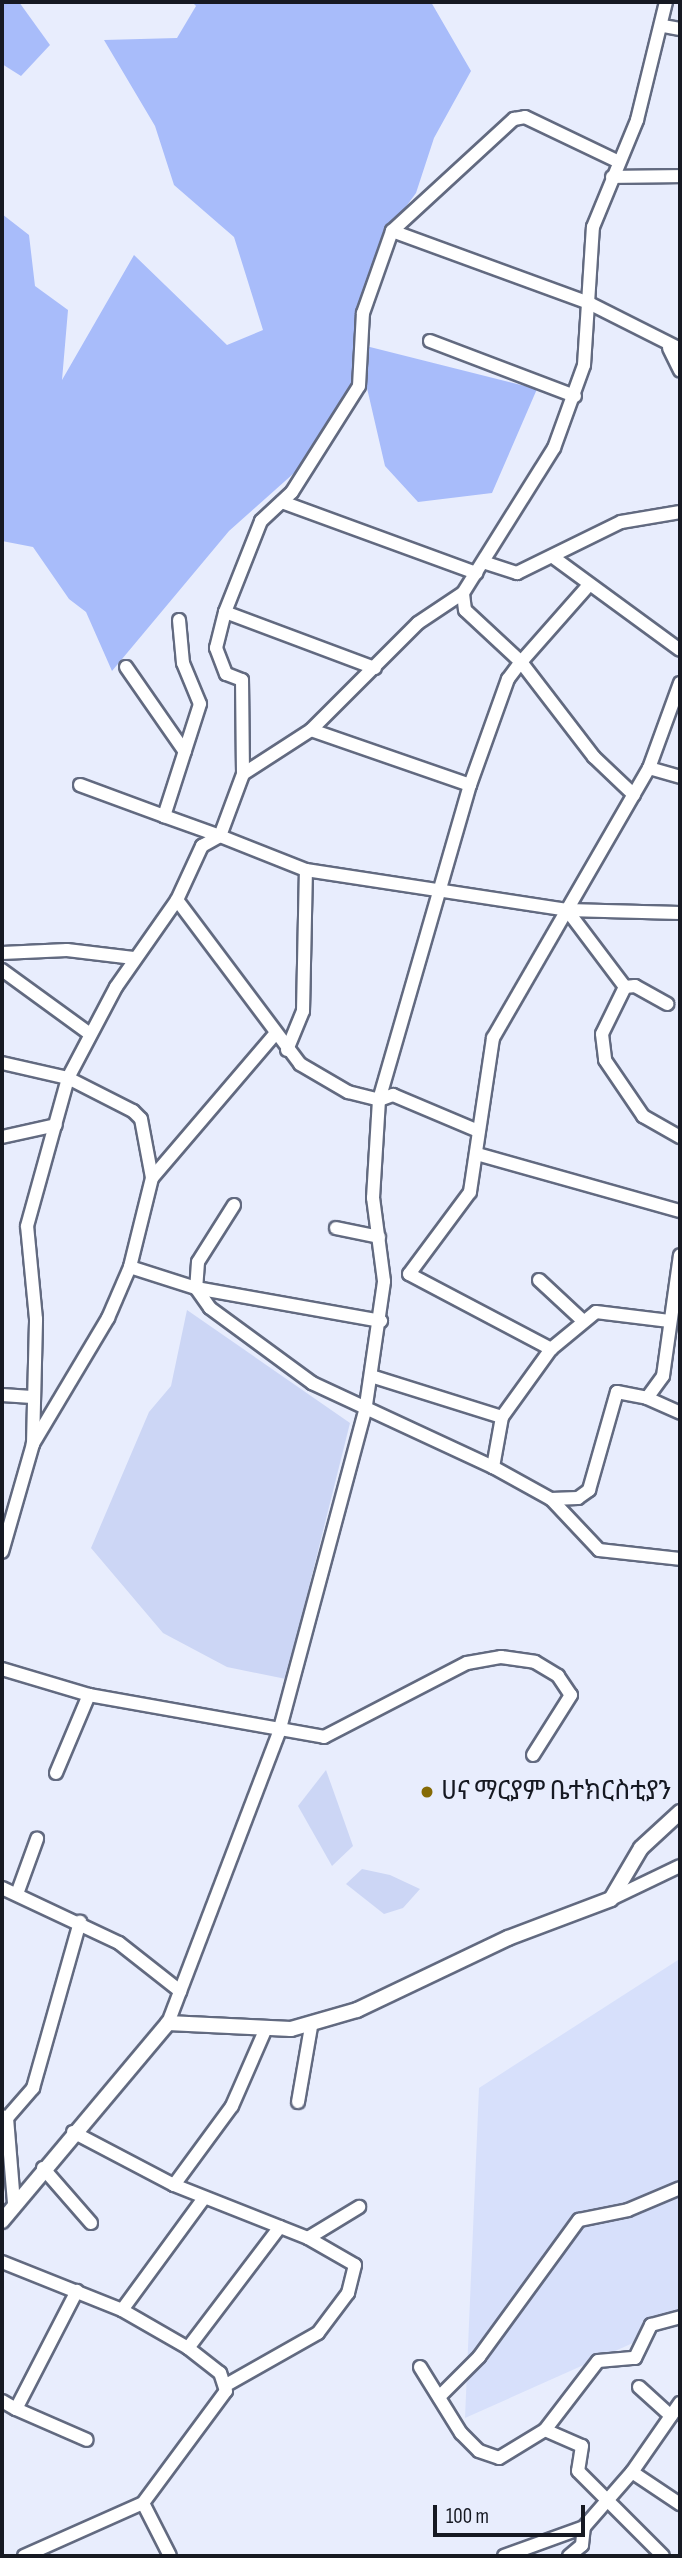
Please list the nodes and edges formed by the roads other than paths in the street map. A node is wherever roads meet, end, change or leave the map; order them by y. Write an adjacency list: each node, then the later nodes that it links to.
1 (666, 2): 2 (street)
2 (663, 26): 3 (street); 4 (street)
3 (680, 29)
4 (619, 162): 6 (street); 7 (street)
5 (680, 176): 6 (street)
6 (612, 177): 8 (street)
7 (392, 231): 8 (street); 13 (street)
8 (589, 303): 10 (street); 12 (street)
9 (430, 341): 12 (street)
10 (674, 349): 11 (street)
11 (680, 371)
12 (575, 396): 16 (street)
13 (282, 502): 16 (street); 19 (street)
14 (680, 512): 15 (street)
15 (553, 557): 16 (street); 17 (street)
16 (479, 568): 18 (street)
17 (588, 586): 21 (street); 22 (street)
18 (463, 593): 22 (street); 24 (street)
19 (225, 612): 24 (street); 29 (street)
20 (179, 620): 27 (street)
21 (680, 650)
22 (521, 662): 32 (street); 33 (street)
23 (127, 667): 27 (street)
24 (374, 668): 26 (street)
25 (680, 683): 28 (street)
26 (311, 730): 29 (street); 32 (street)
27 (185, 752): 34 (street)
28 (649, 768): 30 (street); 33 (street)
29 (243, 774): 35 (street)
30 (680, 777)
31 (80, 785): 34 (street)
32 (470, 785): 37 (street)
33 (634, 794): 39 (street)
34 (164, 816): 35 (street)
35 (220, 836): 36 (street); 38 (street)
36 (306, 870): 37 (street); 48 (street)
37 (440, 889): 39 (street); 51 (street)
38 (177, 900): 42 (street); 47 (street)
39 (567, 910): 40 (street); 44 (street); 53 (street)
40 (680, 914)
41 (2, 953): 42 (street)
42 (134, 958): 46 (street)
43 (2, 970): 46 (street)
44 (625, 987): 45 (street); 55 (street)
45 (667, 1004)
46 (90, 1034): 50 (street)
47 (274, 1035): 48 (street); 57 (street)
48 (287, 1050): 51 (street)
49 (2, 1063): 50 (street)
50 (68, 1078): 52 (street); 57 (street)
51 (379, 1100): 53 (street); 61 (street)
52 (56, 1125): 54 (street); 74 (street)
53 (476, 1130): 56 (street)
54 (2, 1137)
55 (680, 1137)
56 (477, 1154): 59 (street); 64 (street)
57 (152, 1178): 63 (street)
58 (234, 1205): 67 (street)
59 (680, 1210)
60 (336, 1228): 61 (street)
61 (379, 1237): 66 (street)
62 (680, 1255): 70 (street)
63 (130, 1267): 67 (street); 79 (street)
64 (409, 1274): 66 (street); 71 (street)
65 (539, 1280): 68 (street)
66 (384, 1281): 69 (street)
67 (195, 1288): 69 (street); 76 (street)
68 (582, 1320): 70 (street); 71 (street)
69 (381, 1321): 72 (street)
70 (668, 1321): 75 (street)
71 (551, 1349): 78 (street)
72 (371, 1376): 76 (street); 78 (street)
73 (2, 1395): 74 (street)
74 (32, 1397): 79 (street)
75 (647, 1398): 77 (street); 81 (street)
76 (365, 1412): 80 (street); 86 (street)
77 (680, 1413)
78 (502, 1417): 80 (street)
79 (33, 1444): 82 (street)
80 (493, 1467): 81 (street)
81 (551, 1499): 83 (street)
82 (2, 1552)
83 (680, 1559)
84 (2, 1669): 85 (street)
85 (89, 1695): 86 (street); 88 (street)
86 (279, 1731): 87 (street); 96 (street)
87 (533, 1755)
88 (56, 1773)
89 (680, 1812): 94 (street)
90 (37, 1839): 93 (street)
91 (680, 1866): 94 (street)
92 (2, 1888): 93 (street)
93 (18, 1894): 95 (street)
94 (611, 1899): 98 (street)
95 (80, 1922): 96 (street); 101 (street)
96 (180, 1991): 97 (street)
97 (168, 2023): 99 (street); 102 (street)
98 (311, 2027): 99 (street); 100 (street)
99 (266, 2028): 104 (street)
100 (298, 2102)
101 (5, 2117): 107 (street)
102 (73, 2132): 103 (street); 104 (street)
103 (43, 2168): 107 (street); 110 (street)
104 (174, 2185): 106 (street)
105 (680, 2188): 121 (street)
106 (204, 2198): 111 (street); 115 (street)
107 (14, 2204): 109 (street)
108 (359, 2207): 112 (street)
109 (2, 2221)
110 (91, 2222)
111 (280, 2227): 112 (street); 117 (street)
112 (308, 2238): 119 (street)
113 (2, 2262): 114 (street)
114 (76, 2291): 115 (street); 124 (street)
115 (122, 2310): 117 (street)
116 (680, 2317): 126 (street)
117 (188, 2348): 119 (street)
118 (419, 2367): 121 (street)
119 (228, 2385): 130 (street)
120 (639, 2387): 125 (street)
121 (439, 2397): 126 (street)
122 (2, 2401): 124 (street)
123 (680, 2403): 125 (street)
124 (16, 2409): 127 (street)
125 (671, 2416): 128 (street)
126 (545, 2430): 129 (street)
127 (87, 2440)
128 (632, 2472): 129 (street); 131 (street)
129 (607, 2497): 132 (street); 137 (street)
130 (142, 2503): 133 (street); 134 (street)
131 (680, 2504)
132 (584, 2527): 135 (street); 136 (street)
133 (169, 2554)
134 (24, 2556)
135 (504, 2556)
136 (569, 2556)
137 (663, 2556)

